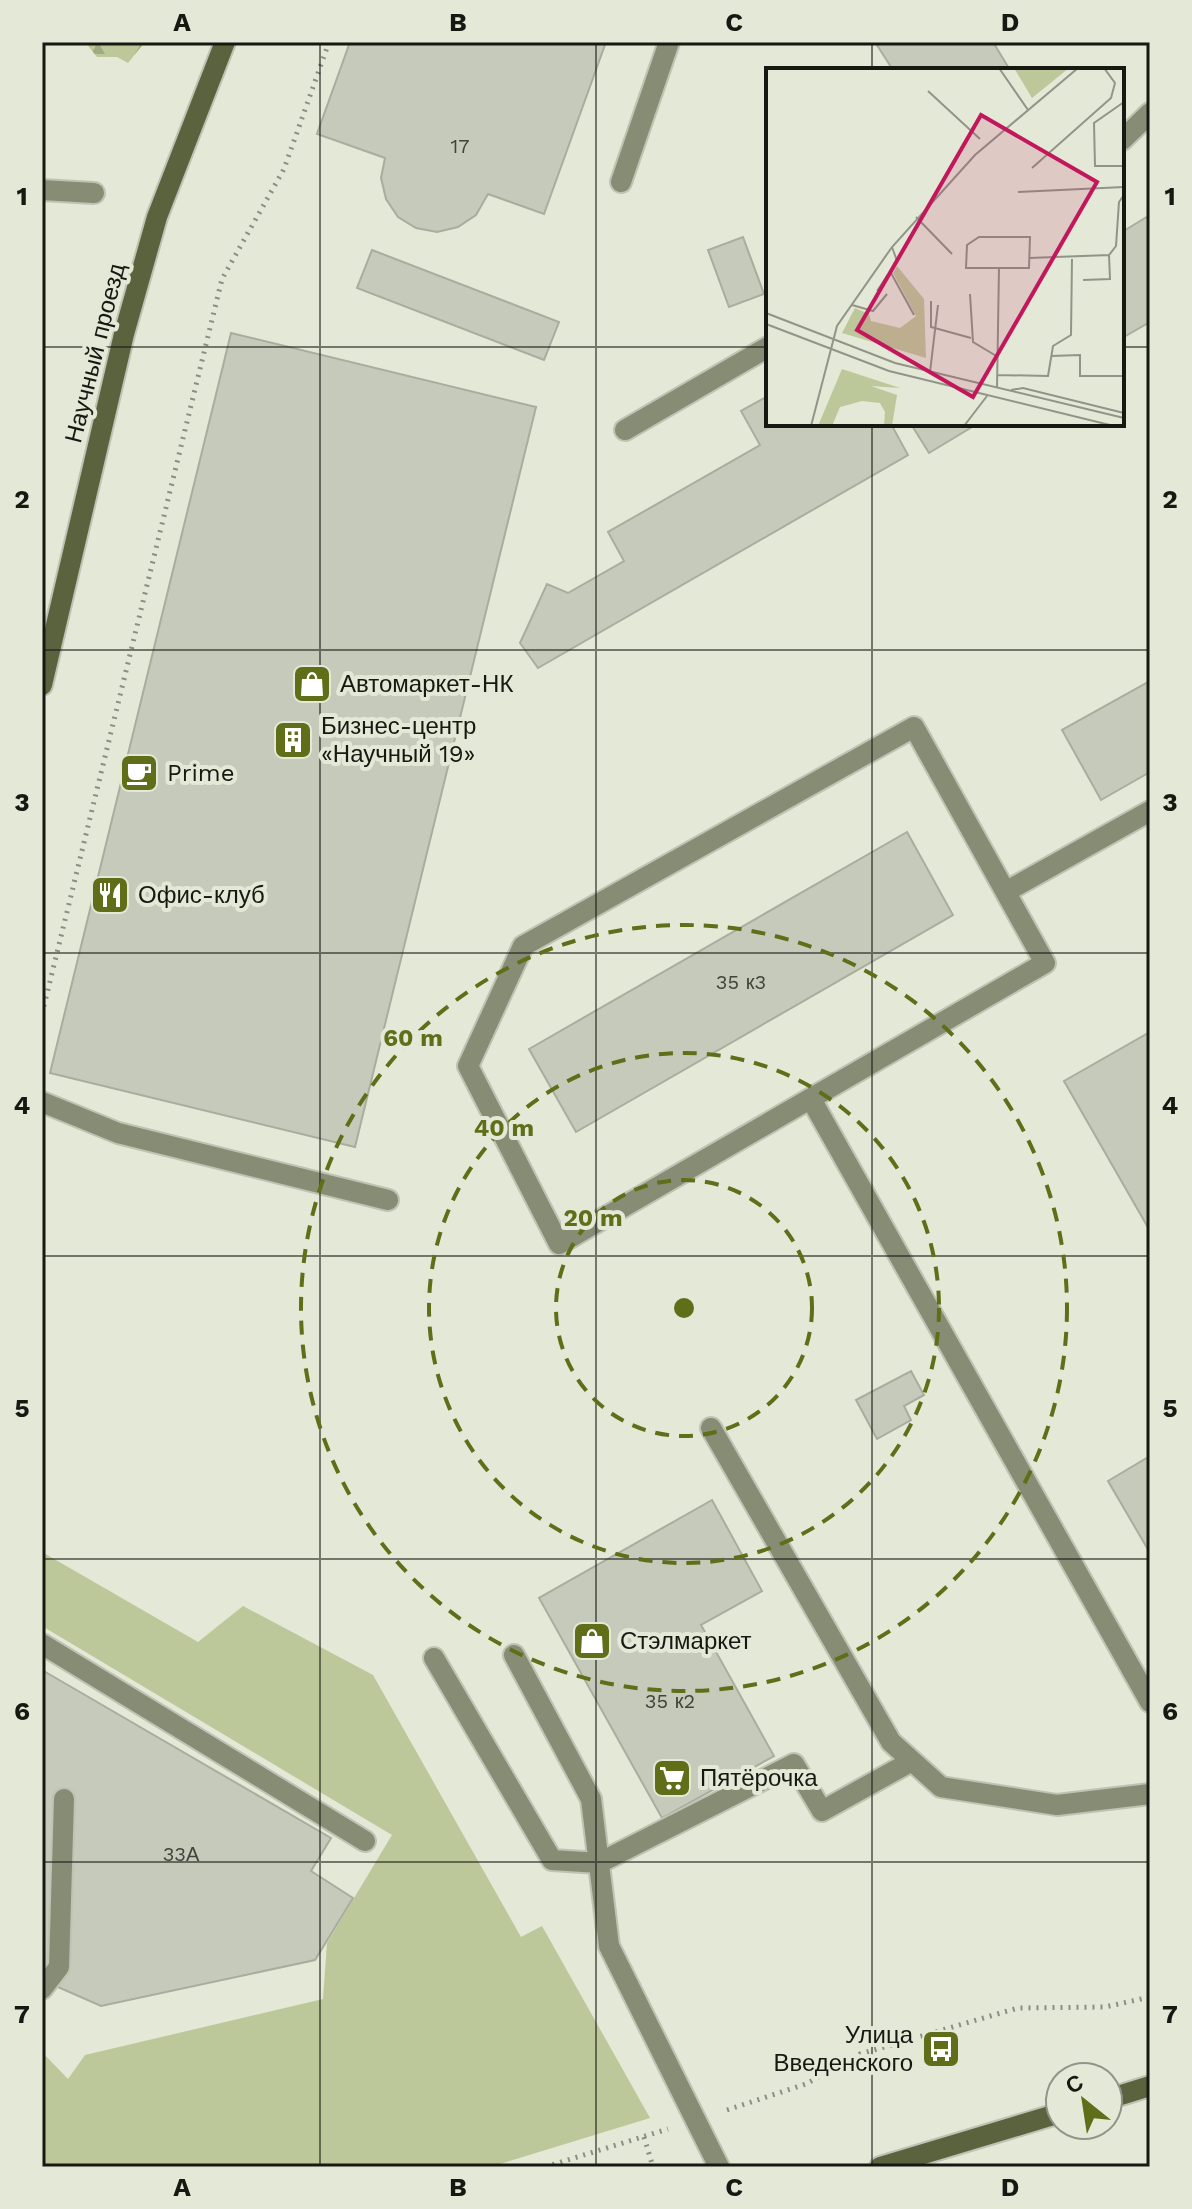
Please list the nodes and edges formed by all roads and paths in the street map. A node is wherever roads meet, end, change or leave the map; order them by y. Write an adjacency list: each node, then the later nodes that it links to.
1 (225, 42): 11 (street, Научный проезд)
2 (329, 42): 14 (path)
3 (669, 42): 6 (lane)
4 (1150, 113): 5 (lane)
5 (1124, 138)
6 (621, 182)
7 (42, 190): 8 (lane)
8 (94, 193)
9 (766, 348): 10 (lane)
10 (625, 430)
11 (42, 685)
12 (1150, 811): 13 (lane)
13 (1007, 891): 15 (lane); 15 (lane)
14 (42, 1014)
15 (811, 1099): 22 (lane)
16 (42, 1102): 17 (lane)
17 (388, 1200)
18 (711, 1428): 23 (lane)
19 (42, 1644): 26 (lane)
20 (514, 1655): 27 (lane)
21 (434, 1658): 27 (lane)
22 (1150, 1702)
23 (912, 1761): 24 (lane); 27 (lane)
24 (1150, 1794)
25 (64, 1799): 28 (lane)
26 (365, 1841)
27 (599, 1863): 33 (lane)
28 (42, 1989)
29 (1150, 1997): 33 (path)
30 (1150, 2086): 31 (street)
31 (1124, 2094)
32 (1044, 2118): 38 (street)
33 (694, 2121): 34 (path); 37 (lane)
34 (644, 2137): 35 (path); 36 (path)
35 (545, 2167)
36 (653, 2167)
37 (719, 2167)
38 (880, 2167)

